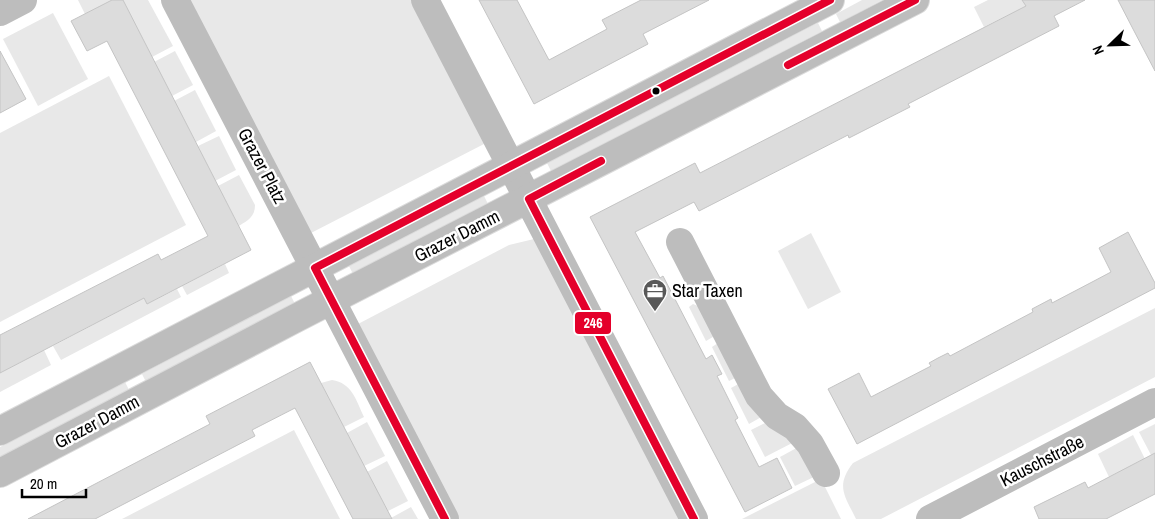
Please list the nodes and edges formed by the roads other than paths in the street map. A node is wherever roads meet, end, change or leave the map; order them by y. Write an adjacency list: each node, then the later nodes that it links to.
1 (23, 0): 6 (main road)
2 (175, 0): 10 (main road, Grazer Platz)
3 (425, 0): 7 (main road)
4 (830, 0): 7 (main road, Grazer Damm)
5 (915, 0): 8 (main road, Grazer Damm)
6 (0, 12)
7 (512, 166): 8 (main road); 10 (main road, Grazer Damm)
8 (528, 199): 11 (main road, Grazer Damm); 17 (main road)
9 (680, 242): 15 (main road)
10 (315, 268): 11 (main road, Grazer Platz); 13 (main road, Grazer Damm)
11 (332, 300): 14 (main road, Grazer Damm); 16 (main road, Grazer Platz)
12 (1155, 402): 18 (main road, Kauschstraße)
13 (0, 431)
14 (0, 473)
15 (826, 473)
16 (445, 519)
17 (694, 519)
18 (930, 519)

